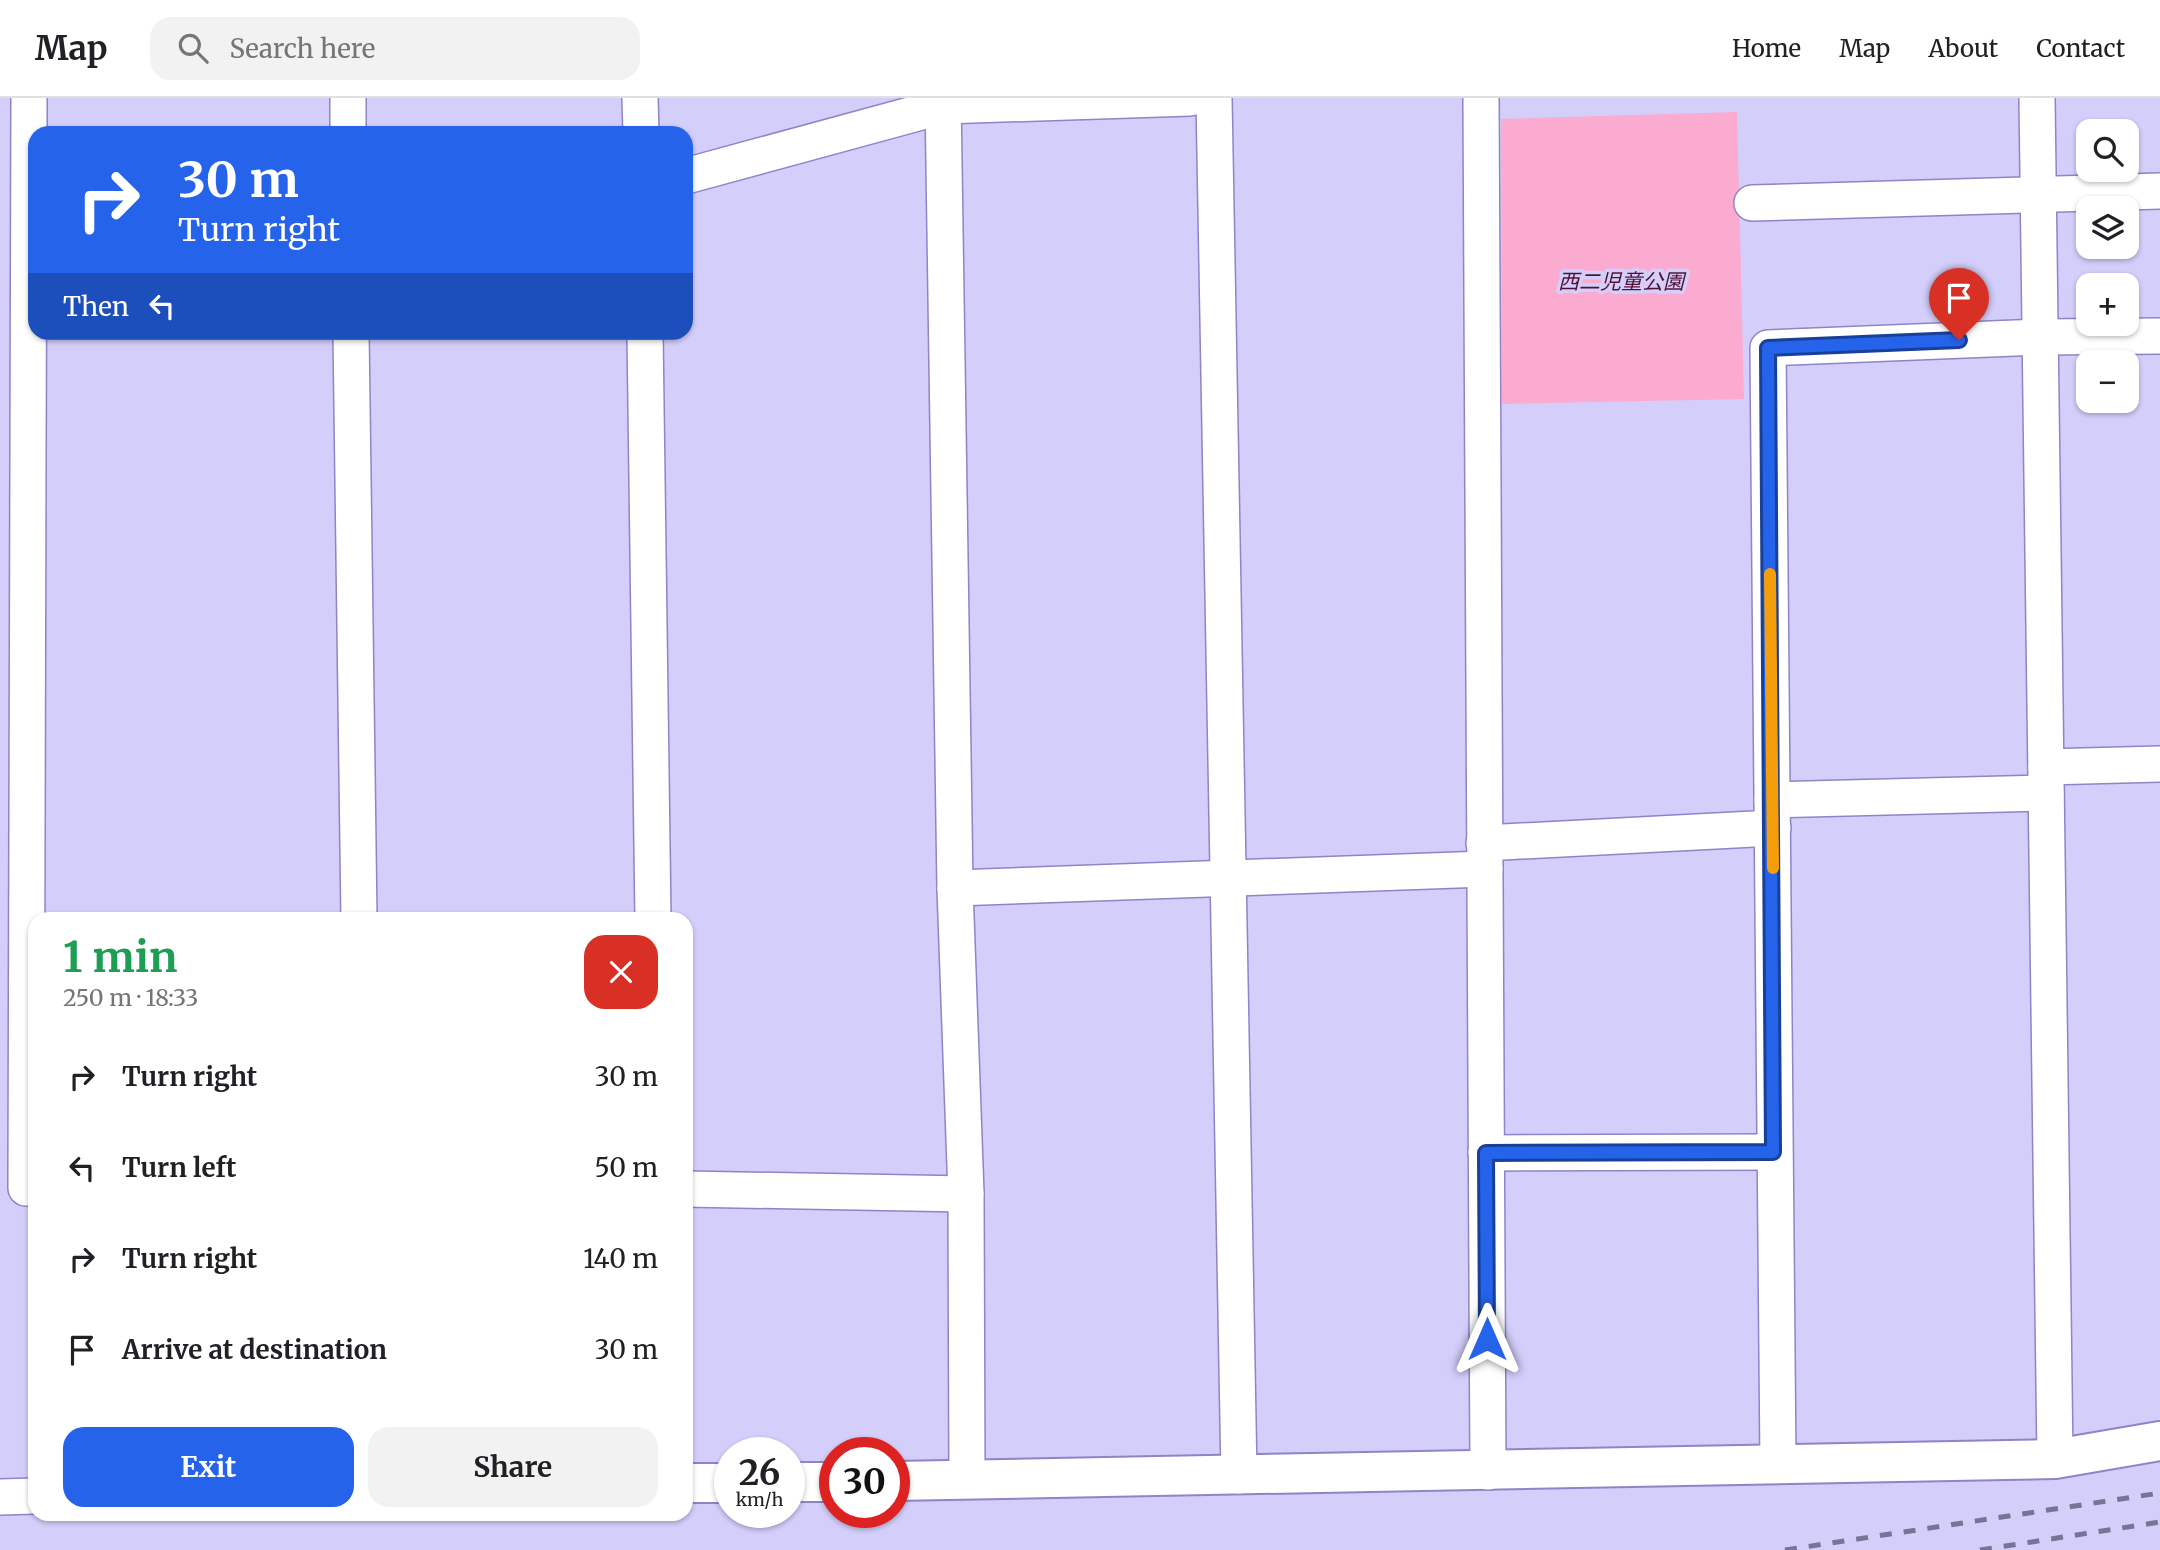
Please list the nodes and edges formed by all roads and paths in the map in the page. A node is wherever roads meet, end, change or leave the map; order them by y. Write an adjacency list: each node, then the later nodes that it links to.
1 (29, 98): 9 (street)
2 (348, 98): 10 (street)
3 (640, 98): 11 (street)
4 (1190, 98): 8 (street)
5 (1214, 98): 27 (street)
6 (1480, 98): 26 (street)
7 (2037, 98): 14 (street)
8 (943, 102): 12 (street); 28 (street)
9 (30, 126)
10 (348, 126)
11 (641, 126)
12 (693, 174)
13 (2160, 191): 14 (street)
14 (2039, 192): 15 (street); 18 (street)
15 (1752, 203)
16 (28, 260): 21 (street)
17 (2160, 336): 18 (street)
18 (2041, 337): 24 (street); 25 (street)
19 (351, 340): 29 (street)
20 (645, 340): 30 (street)
21 (14, 461): 22 (street)
22 (14, 672): 33 (street)
23 (2160, 764): 24 (street)
24 (2046, 780): 25 (street); 37 (street)
25 (1773, 814): 26 (street); 31 (street)
26 (1485, 856): 27 (street); 32 (street)
27 (1227, 879): 28 (street); 40 (street)
28 (956, 888): 35 (street)
29 (359, 912)
30 (653, 912)
31 (1773, 1152): 32 (street); 38 (street)
32 (1486, 1153): 39 (street)
33 (20, 1189)
34 (693, 1189): 35 (street)
35 (966, 1194): 41 (street)
36 (2160, 1441): 37 (street)
37 (2055, 1459): 38 (street)
38 (1778, 1465): 39 (street)
39 (1488, 1472): 40 (street)
40 (1239, 1476): 41 (street)
41 (967, 1480): 42 (street)
42 (910, 1481)
43 (693, 1483): 44 (street)
44 (714, 1483)
45 (28, 1496): 46 (street)
46 (0, 1497)

